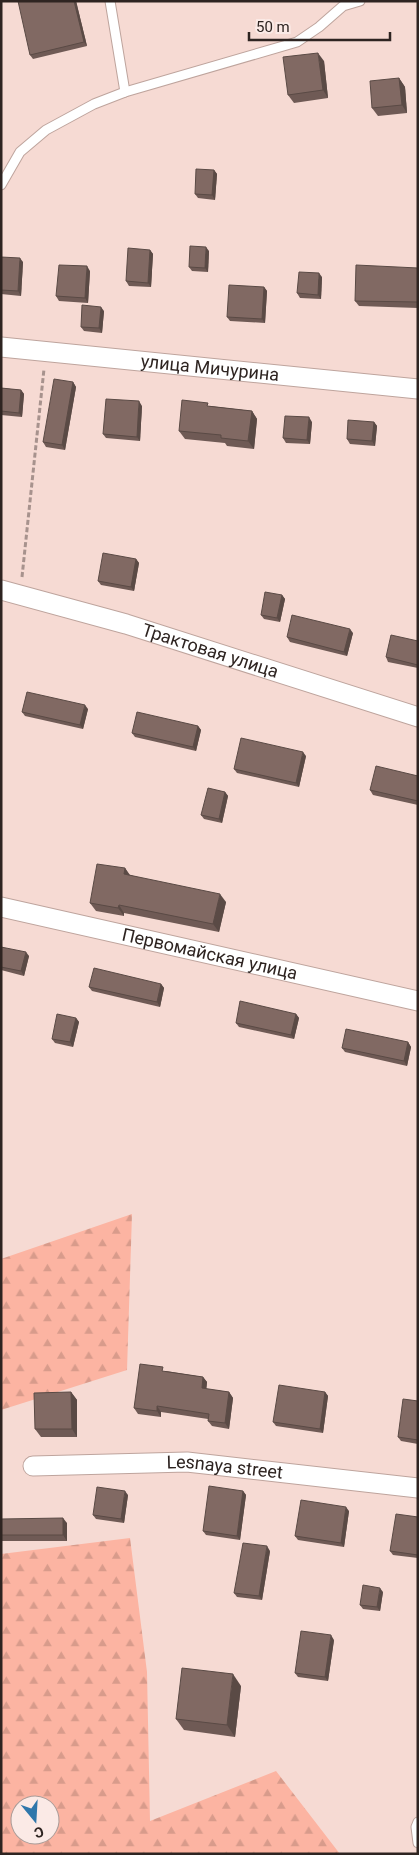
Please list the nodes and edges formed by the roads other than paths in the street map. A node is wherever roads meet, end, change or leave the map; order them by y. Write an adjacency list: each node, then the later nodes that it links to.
1 (110, 1): 3 (lane)
2 (360, 1): 3 (lane)
3 (125, 92): 4 (lane)
4 (1, 185)
5 (1, 346): 6 (street, улица Мичурина)
6 (418, 389)
7 (1, 590): 8 (street, Трактовая улица)
8 (418, 717)
9 (1, 907): 10 (street, Первомайская улица)
10 (418, 1001)
11 (33, 1466): 12 (street, Lesnaya street)
12 (418, 1488)
13 (418, 1822): 14 (lane)
14 (418, 1843)

